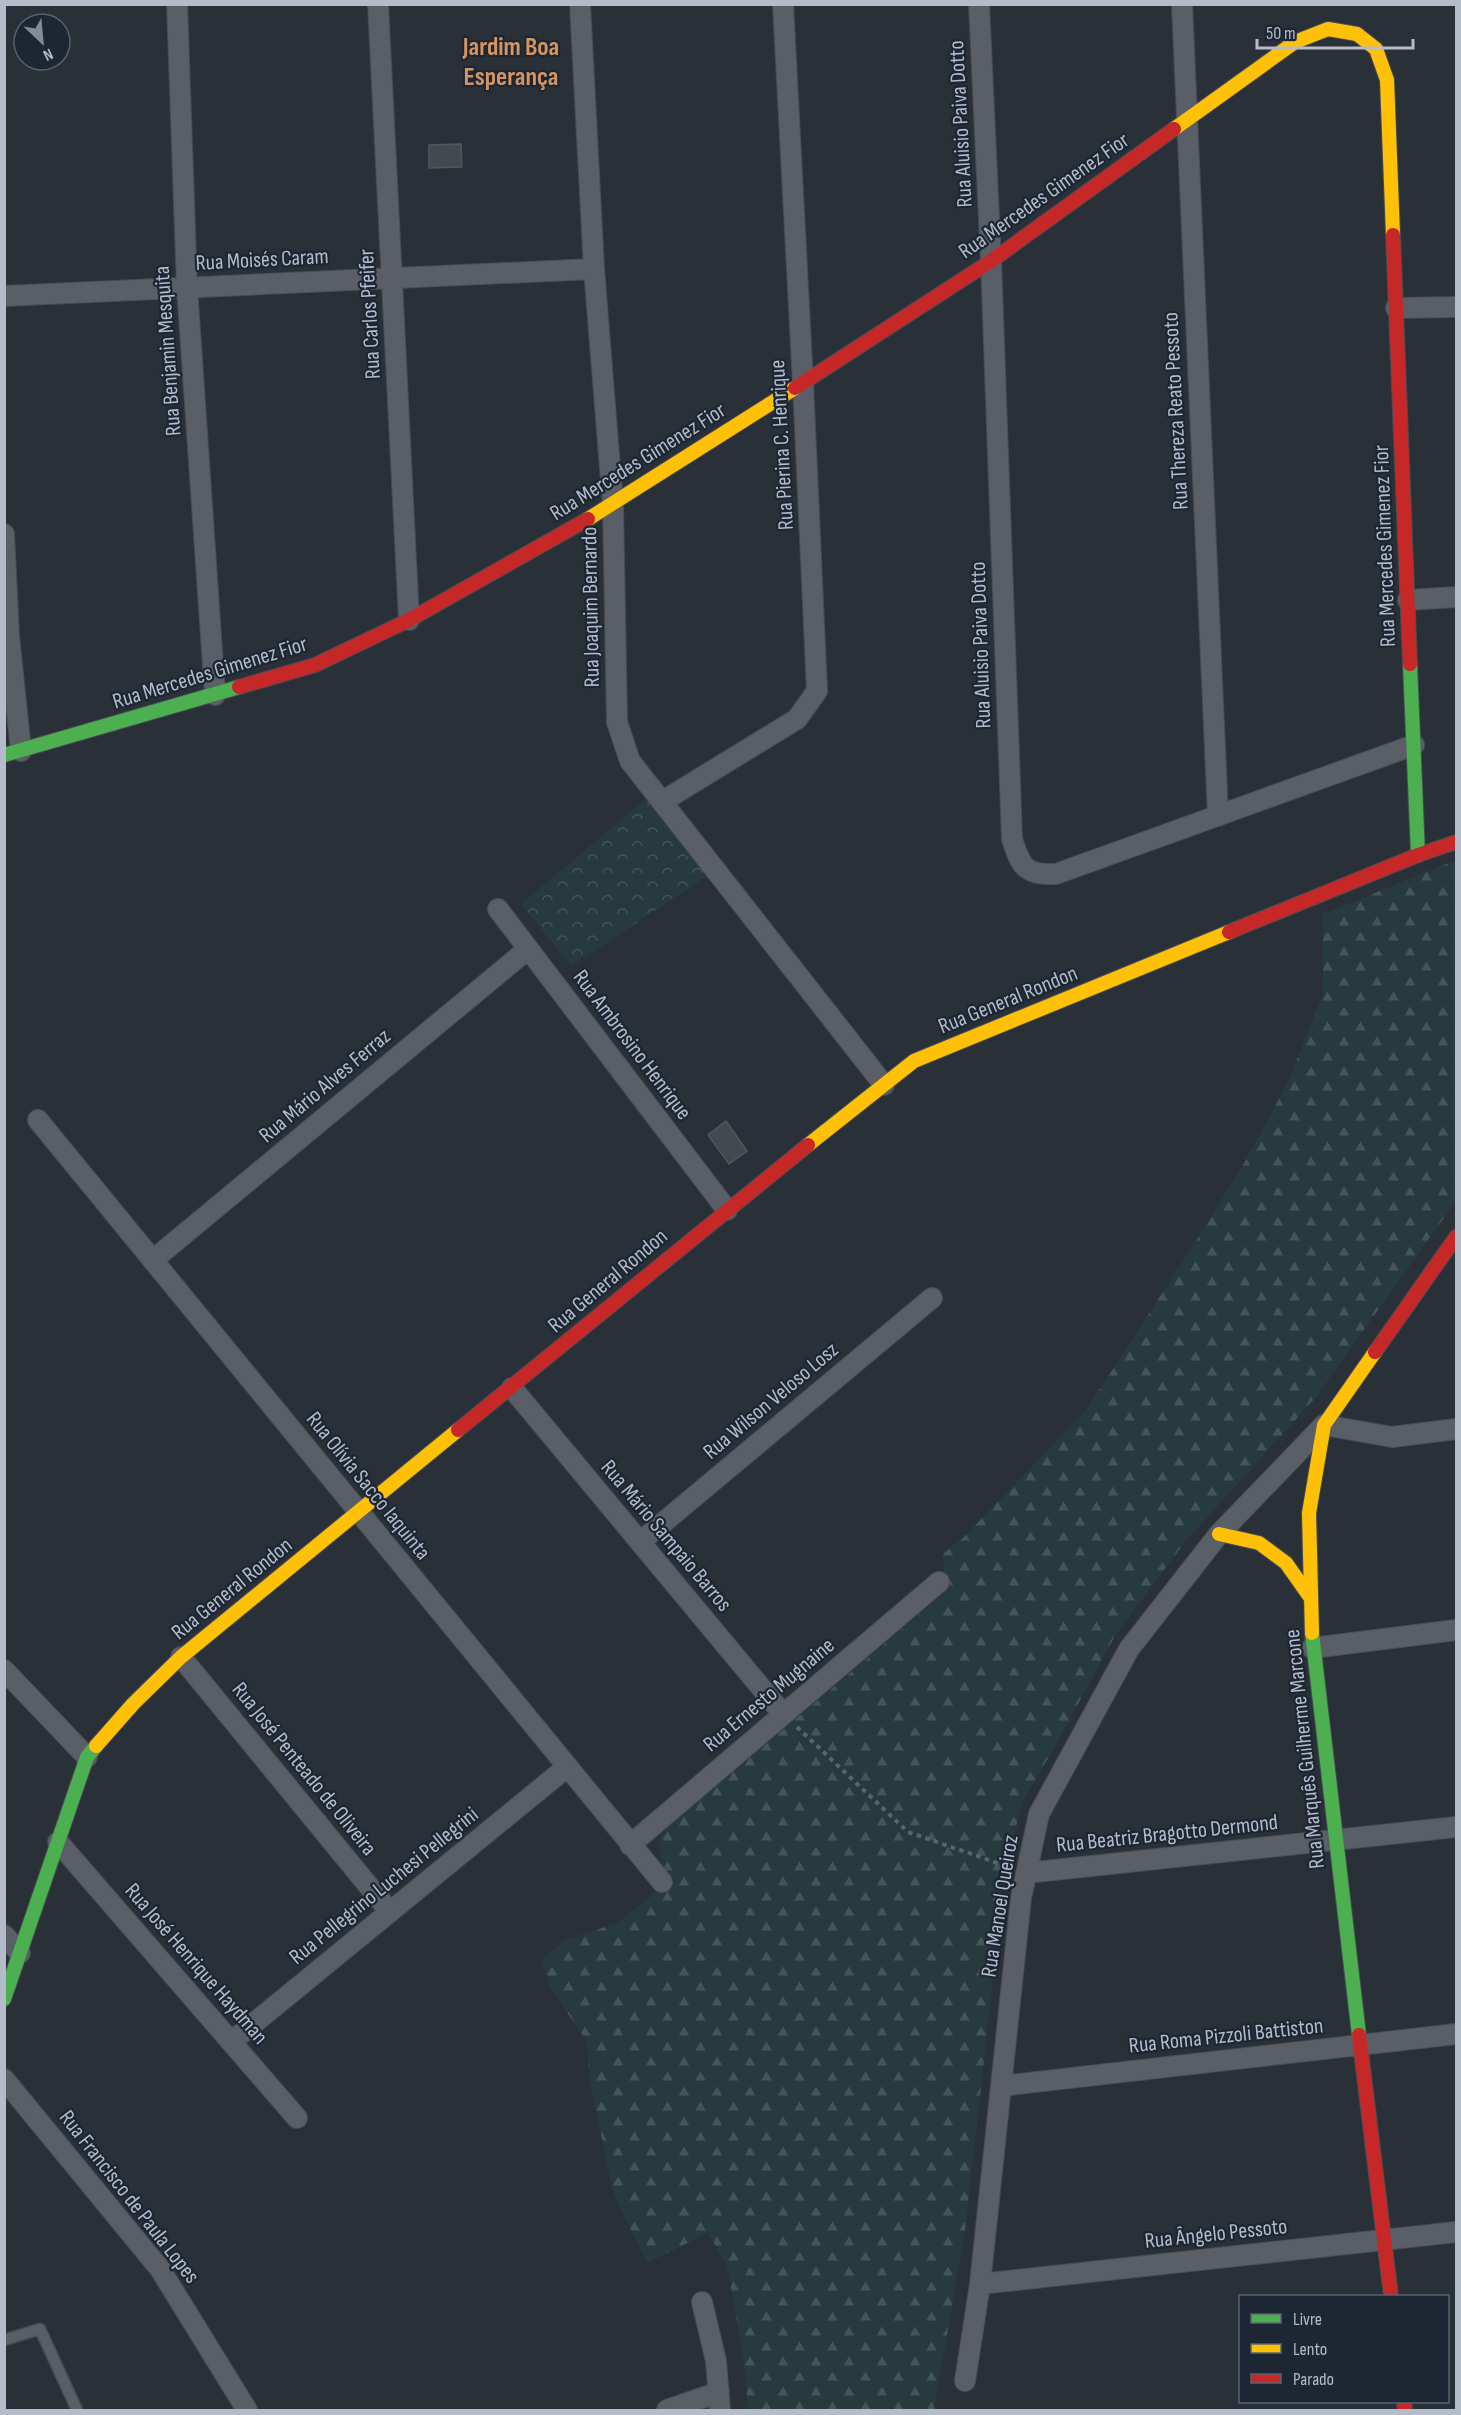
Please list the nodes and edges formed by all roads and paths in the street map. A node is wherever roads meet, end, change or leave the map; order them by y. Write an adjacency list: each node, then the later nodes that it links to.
1 (177, 4): 11 (street, Rua Benjamin Mesquita)
2 (378, 4): 10 (street, Rua Carlos Pfeifer)
3 (580, 4): 9 (street, Rua Joaquim Bernardo)
4 (783, 4): 15 (street, Rua Pierina C. Henrique)
5 (979, 4): 8 (street, Rua Aluisio Paiva Dotto)
6 (1182, 4): 7 (street, Rua Thereza Reato Pessoto)
7 (1187, 120): 8 (street, Rua Mercedes Gimenez Fior); 14 (street, Rua Mercedes Gimenez Fior); 25 (street, Rua Thereza Reato Pessoto)
8 (991, 261): 15 (street, Rua Mercedes Gimenez Fior); 25 (street, Rua Aluisio Paiva Dotto)
9 (594, 269): 10 (street, Rua Moisés Caram); 16 (street, Rua Joaquim Bernardo)
10 (392, 278): 11 (street, Rua Moisés Caram); 20 (street, Rua Carlos Pfeifer)
11 (187, 287): 12 (street, Rua Moisés Caram); 21 (street, Rua Benjamin Mesquita)
12 (4, 296)
13 (1456, 307): 14 (street)
14 (1396, 308): 19 (street, Rua Mercedes Gimenez Fior)
15 (803, 383): 16 (street, Rua Mercedes Gimenez Fior); 24 (street, Rua Pierina C. Henrique)
16 (613, 505): 20 (street, Rua Mercedes Gimenez Fior); 24 (street, Rua Joaquim Bernardo)
17 (4, 534): 23 (street)
18 (1456, 597): 19 (street)
19 (1408, 600): 22 (street, Rua Mercedes Gimenez Fior)
20 (409, 620): 21 (street, Rua Mercedes Gimenez Fior)
21 (215, 695): 23 (street, Rua Mercedes Gimenez Fior)
22 (1414, 745): 25 (street, Rua Aluisio Paiva Dotto); 27 (street, Rua Mercedes Gimenez Fior)
23 (13, 753)
24 (663, 801): 30 (street, Rua Joaquim Bernardo)
25 (1218, 816)
26 (1456, 842): 27 (street, Rua General Rondon)
27 (1418, 855): 30 (street, Rua General Rondon)
28 (498, 909): 29 (street, Rua Ambrosino Henrique)
29 (528, 949): 32 (street, Rua Ambrosino Henrique); 34 (street, Rua Mário Alves Ferraz)
30 (884, 1085): 32 (street, Rua General Rondon)
31 (39, 1120): 34 (street, Rua Olívia Sacco Iaquinta)
32 (727, 1210): 36 (street, Rua General Rondon)
33 (1456, 1237): 37 (street, Rua Marquês Guilherme Marcone)
34 (153, 1260): 39 (street, Rua Olívia Sacco Iaquinta)
35 (933, 1298): 41 (street, Rua Wilson Veloso Losz)
36 (512, 1388): 39 (street, Rua General Rondon); 41 (street, Rua Mário Sampaio Barros)
37 (1324, 1425): 38 (street); 40 (street, Rua Manoel Queiroz); 43 (street, Rua Marquês Guilherme Marcone)
38 (1456, 1429)
39 (359, 1513): 46 (street, Rua General Rondon); 50 (street, Rua Olívia Sacco Iaquinta)
40 (1219, 1534): 43 (street); 55 (street, Rua Manoel Queiroz)
41 (640, 1542): 48 (street, Rua Mário Sampaio Barros)
42 (939, 1582): 48 (street, Rua Ernesto Mugnaine)
43 (1310, 1597): 45 (street, Rua Marquês Guilherme Marcone)
44 (1456, 1630): 45 (street)
45 (1312, 1648): 52 (street, Rua Marquês Guilherme Marcone)
46 (182, 1657): 49 (street, Rua General Rondon); 57 (street, Rua José Penteado de Oliveira)
47 (4, 1670): 49 (street)
48 (783, 1714): 54 (street, Rua Ernesto Mugnaine); 55 (path)
49 (87, 1757): 53 (street, Rua General Rondon)
50 (567, 1767): 54 (street, Rua Olívia Sacco Iaquinta); 57 (street, Rua Pellegrino Luchesi Pellegrini)
51 (1456, 1827): 52 (street, Rua Beatriz Bragotto Dermond)
52 (1335, 1840): 55 (street, Rua Beatriz Bragotto Dermond); 63 (street, Rua Marquês Guilherme Marcone)
53 (58, 1842): 59 (street, Rua General Rondon); 62 (street, Rua José Henrique Haydman)
54 (630, 1845): 56 (street, Rua Olívia Sacco Iaquinta)
55 (1026, 1873): 65 (street, Rua Manoel Queiroz)
56 (662, 1882)
57 (390, 1912): 62 (street, Rua Pellegrino Luchesi Pellegrini)
58 (4, 1935): 59 (street)
59 (20, 1953): 60 (street, Rua General Rondon)
60 (4, 1999)
61 (1456, 2034): 63 (street, Rua Roma Pizzoli Battiston)
62 (231, 2042): 66 (street, Rua José Henrique Haydman)
63 (1361, 2045): 65 (street, Rua Roma Pizzoli Battiston); 68 (street, Rua Marquês Guilherme Marcone)
64 (4, 2079): 76 (street, Rua Francisco de Paula Lopes)
65 (1001, 2086): 69 (street, Rua Manoel Queiroz)
66 (297, 2118)
67 (1456, 2232): 68 (street, Rua Ângelo Pessoto)
68 (1384, 2240): 69 (street, Rua Ângelo Pessoto); 70 (street, Rua Marquês Guilherme Marcone)
69 (980, 2284): 73 (street, Rua Manoel Queiroz)
70 (1391, 2295)
71 (702, 2302): 74 (street)
72 (4, 2340): 75 (lane)
73 (965, 2381)
74 (720, 2401): 77 (street)
75 (77, 2410)
76 (247, 2410)
77 (667, 2410)

